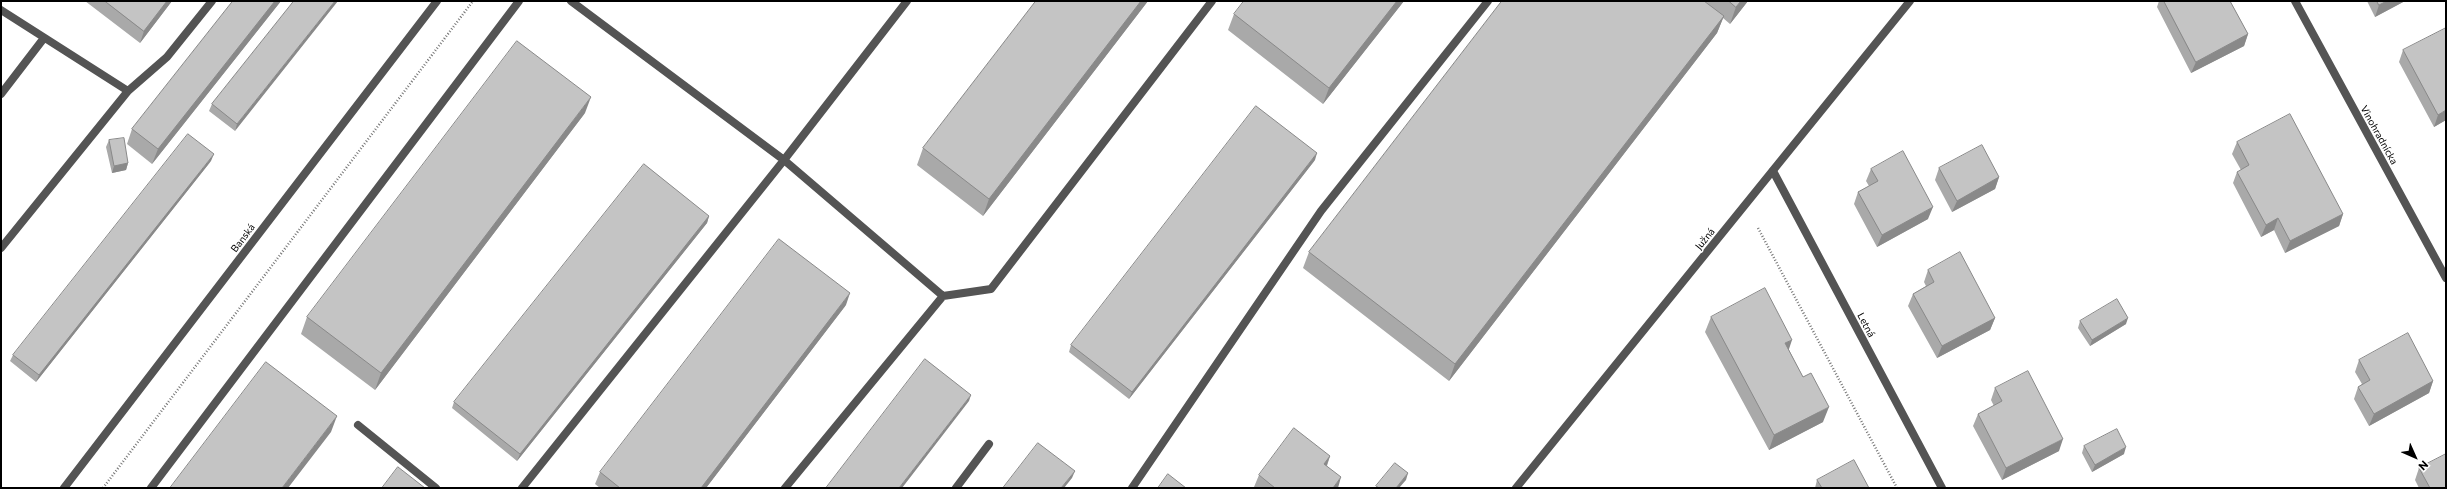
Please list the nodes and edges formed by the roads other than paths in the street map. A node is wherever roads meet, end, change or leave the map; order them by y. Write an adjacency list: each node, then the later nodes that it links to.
1 (212, 1): 12 (street)
2 (437, 1): 21 (street, Banská)
3 (519, 1): 22 (street)
4 (571, 1): 14 (street)
5 (907, 1): 14 (street)
6 (1212, 1): 18 (street)
7 (1488, 1): 27 (street)
8 (1910, 1): 15 (street, Južná)
9 (2295, 1): 17 (street, Vinohradnícka)
10 (1, 10): 11 (street)
11 (44, 38): 12 (street); 13 (street)
12 (128, 91): 16 (street)
13 (1, 94)
14 (784, 160): 18 (street); 24 (street)
15 (1774, 171): 28 (street, Južná); 29 (street, Letná)
16 (1, 248)
17 (2446, 278)
18 (943, 296): 25 (street)
19 (358, 425): 23 (street)
20 (989, 444): 26 (street)
21 (64, 488)
22 (151, 488)
23 (436, 488)
24 (522, 488)
25 (785, 488)
26 (956, 488)
27 (1132, 488)
28 (1516, 488)
29 (1942, 488)

